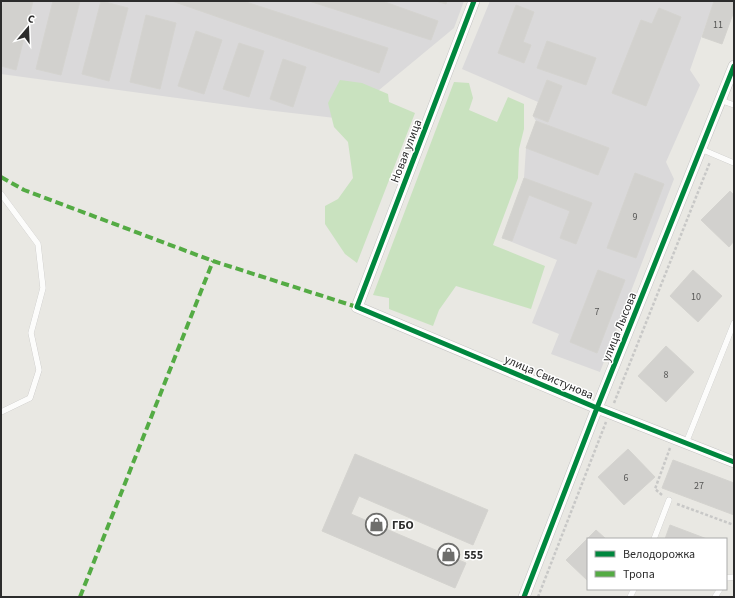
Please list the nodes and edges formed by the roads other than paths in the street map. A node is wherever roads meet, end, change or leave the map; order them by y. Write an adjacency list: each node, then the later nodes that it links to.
1 (474, 1): 8 (street, Новая улица)
2 (734, 66): 3 (street, улица Лысова)
3 (720, 100): 4 (lane); 5 (street, улица Лысова)
4 (734, 106)
5 (701, 149): 6 (lane); 10 (street, улица Лысова)
6 (734, 163)
7 (1, 194): 11 (lane)
8 (357, 308): 10 (street, улица Свистунова)
9 (734, 323): 12 (lane)
10 (597, 408): 12 (street, улица Свистунова); 16 (street, улица Лысова)
11 (1, 412)
12 (686, 443): 13 (street, улица Свистунова)
13 (734, 462)
14 (669, 500): 15 (lane)
15 (654, 538)
16 (524, 597)

